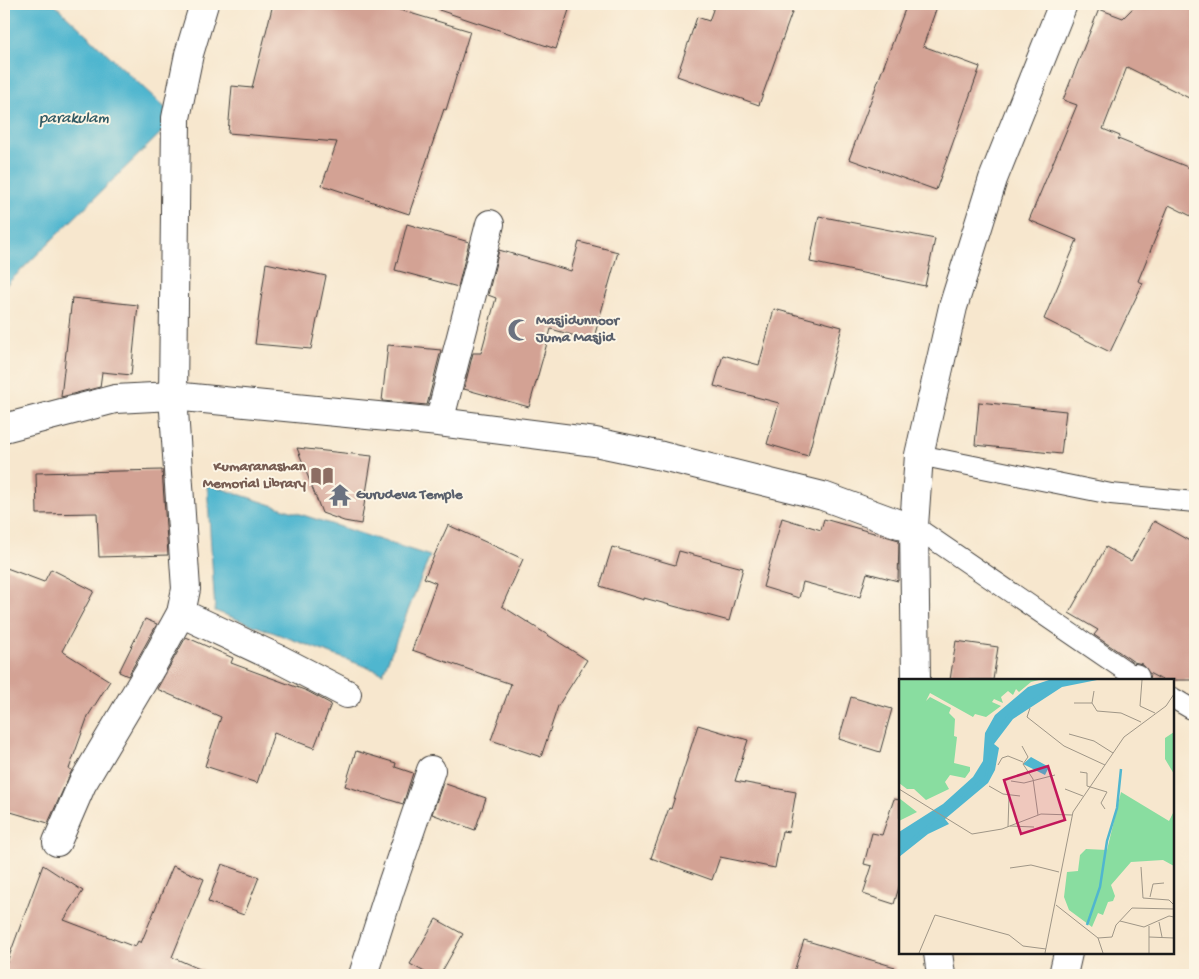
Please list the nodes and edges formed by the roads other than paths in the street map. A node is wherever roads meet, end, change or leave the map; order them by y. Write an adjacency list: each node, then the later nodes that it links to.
1 (204, 4): 4 (street)
2 (1063, 4): 7 (street)
3 (490, 224): 5 (street)
4 (173, 396): 5 (street); 6 (street); 10 (street)
5 (439, 422): 9 (street)
6 (4, 428)
7 (919, 455): 8 (lane); 9 (street)
8 (1195, 502)
9 (914, 526): 11 (street); 12 (lane)
10 (180, 613): 13 (street); 17 (street)
11 (916, 679)
12 (1136, 679)
13 (347, 694)
14 (1174, 699): 15 (lane)
15 (1195, 710)
16 (431, 770): 20 (street)
17 (57, 842)
18 (938, 954): 21 (street)
19 (1068, 954): 22 (street)
20 (364, 975)
21 (941, 975)
22 (1063, 975)

